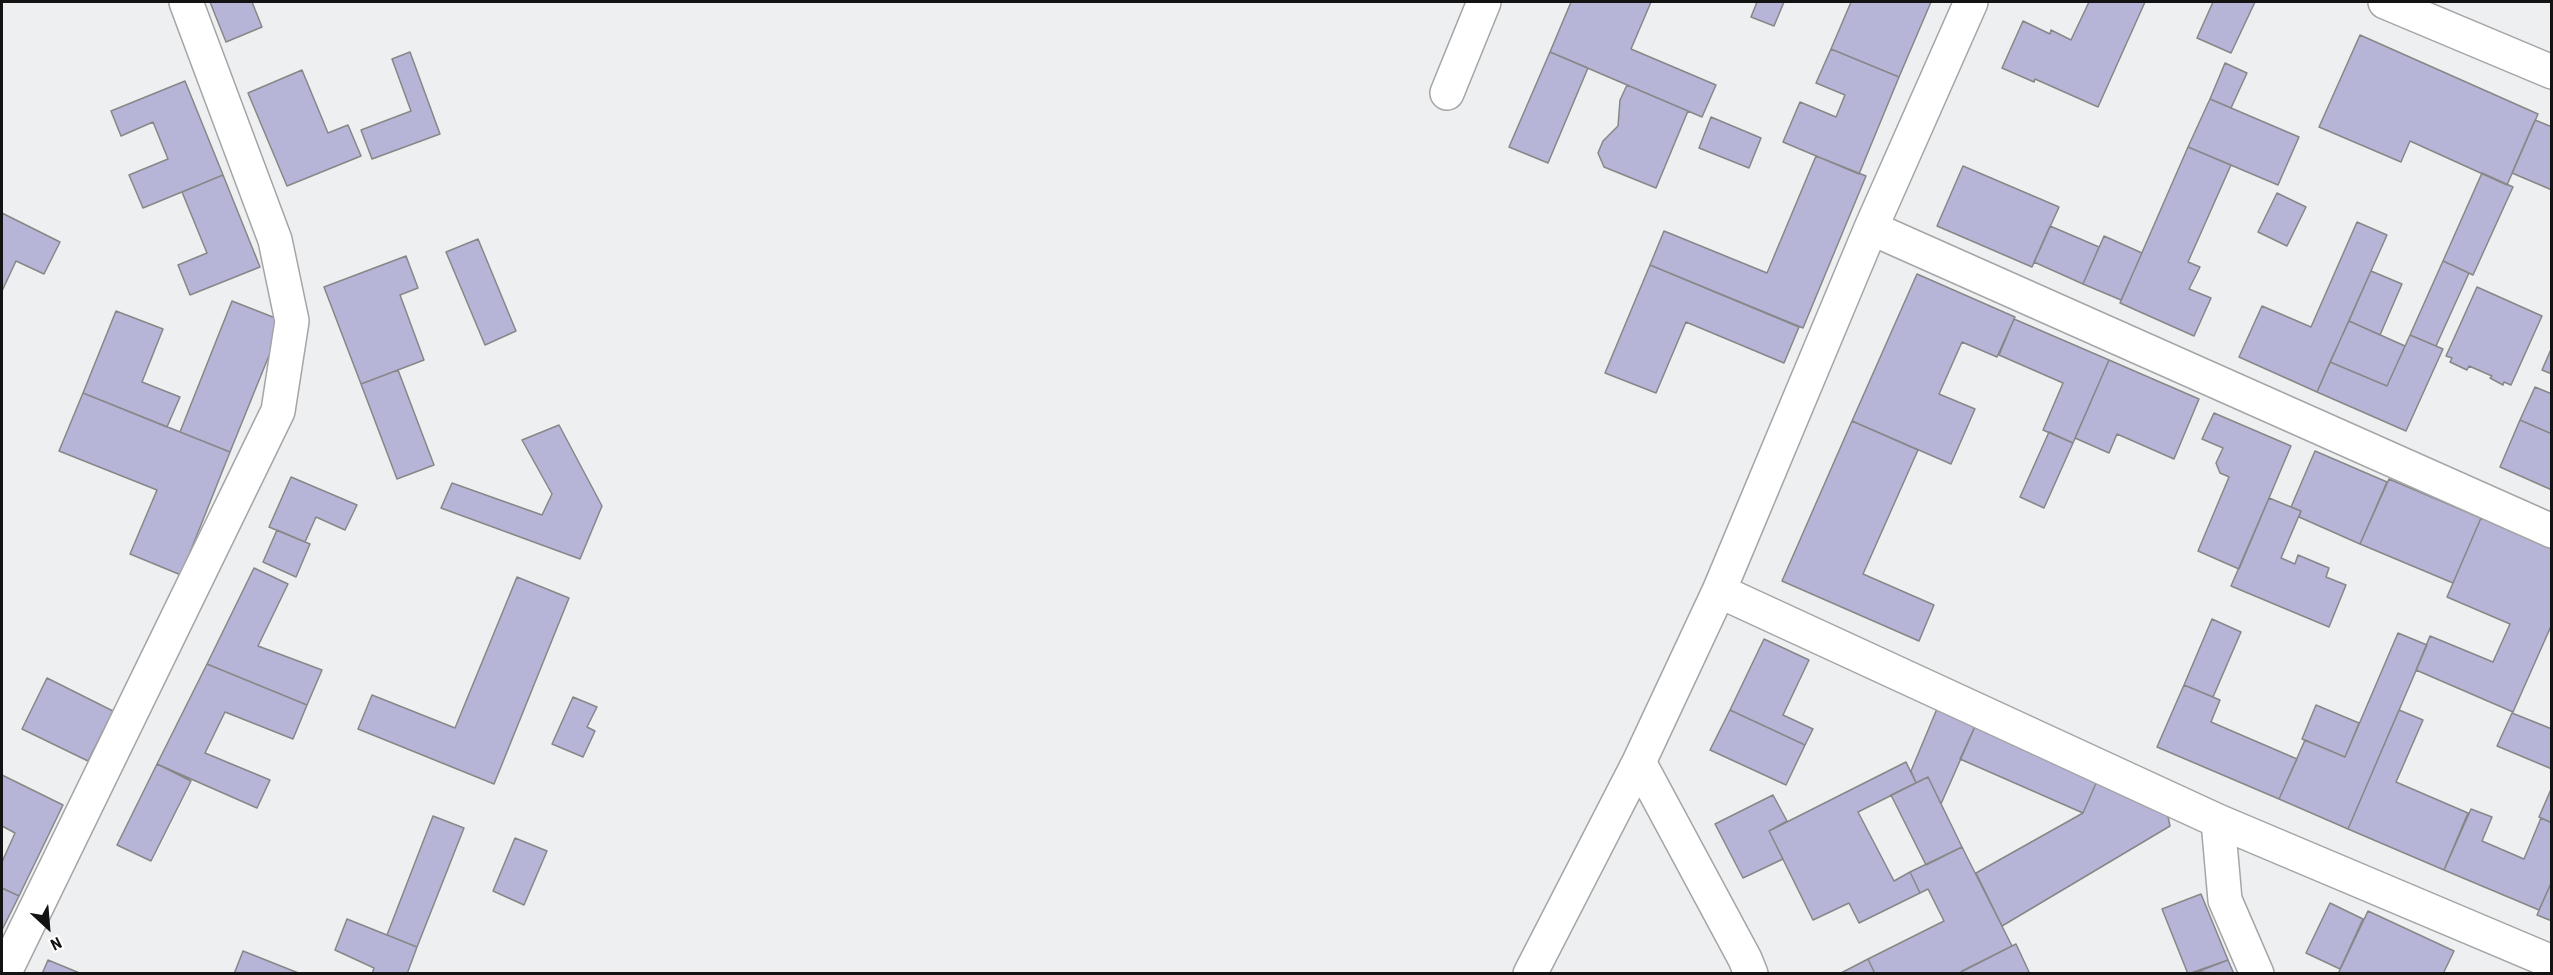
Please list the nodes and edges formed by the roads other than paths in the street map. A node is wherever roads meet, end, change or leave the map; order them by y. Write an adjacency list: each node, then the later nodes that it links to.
1 (186, 2): 13 (street)
2 (1484, 2): 6 (street)
3 (1971, 2): 7 (street)
4 (2385, 2): 5 (street)
5 (2552, 72)
6 (1447, 93)
7 (1872, 228): 8 (street); 9 (street)
8 (2552, 531)
9 (1719, 591): 10 (street); 11 (street)
10 (1639, 762): 14 (street); 15 (street)
11 (2218, 821): 12 (street); 16 (street)
12 (2552, 962)
13 (4, 974)
14 (1530, 974)
15 (1751, 974)
16 (2257, 974)

